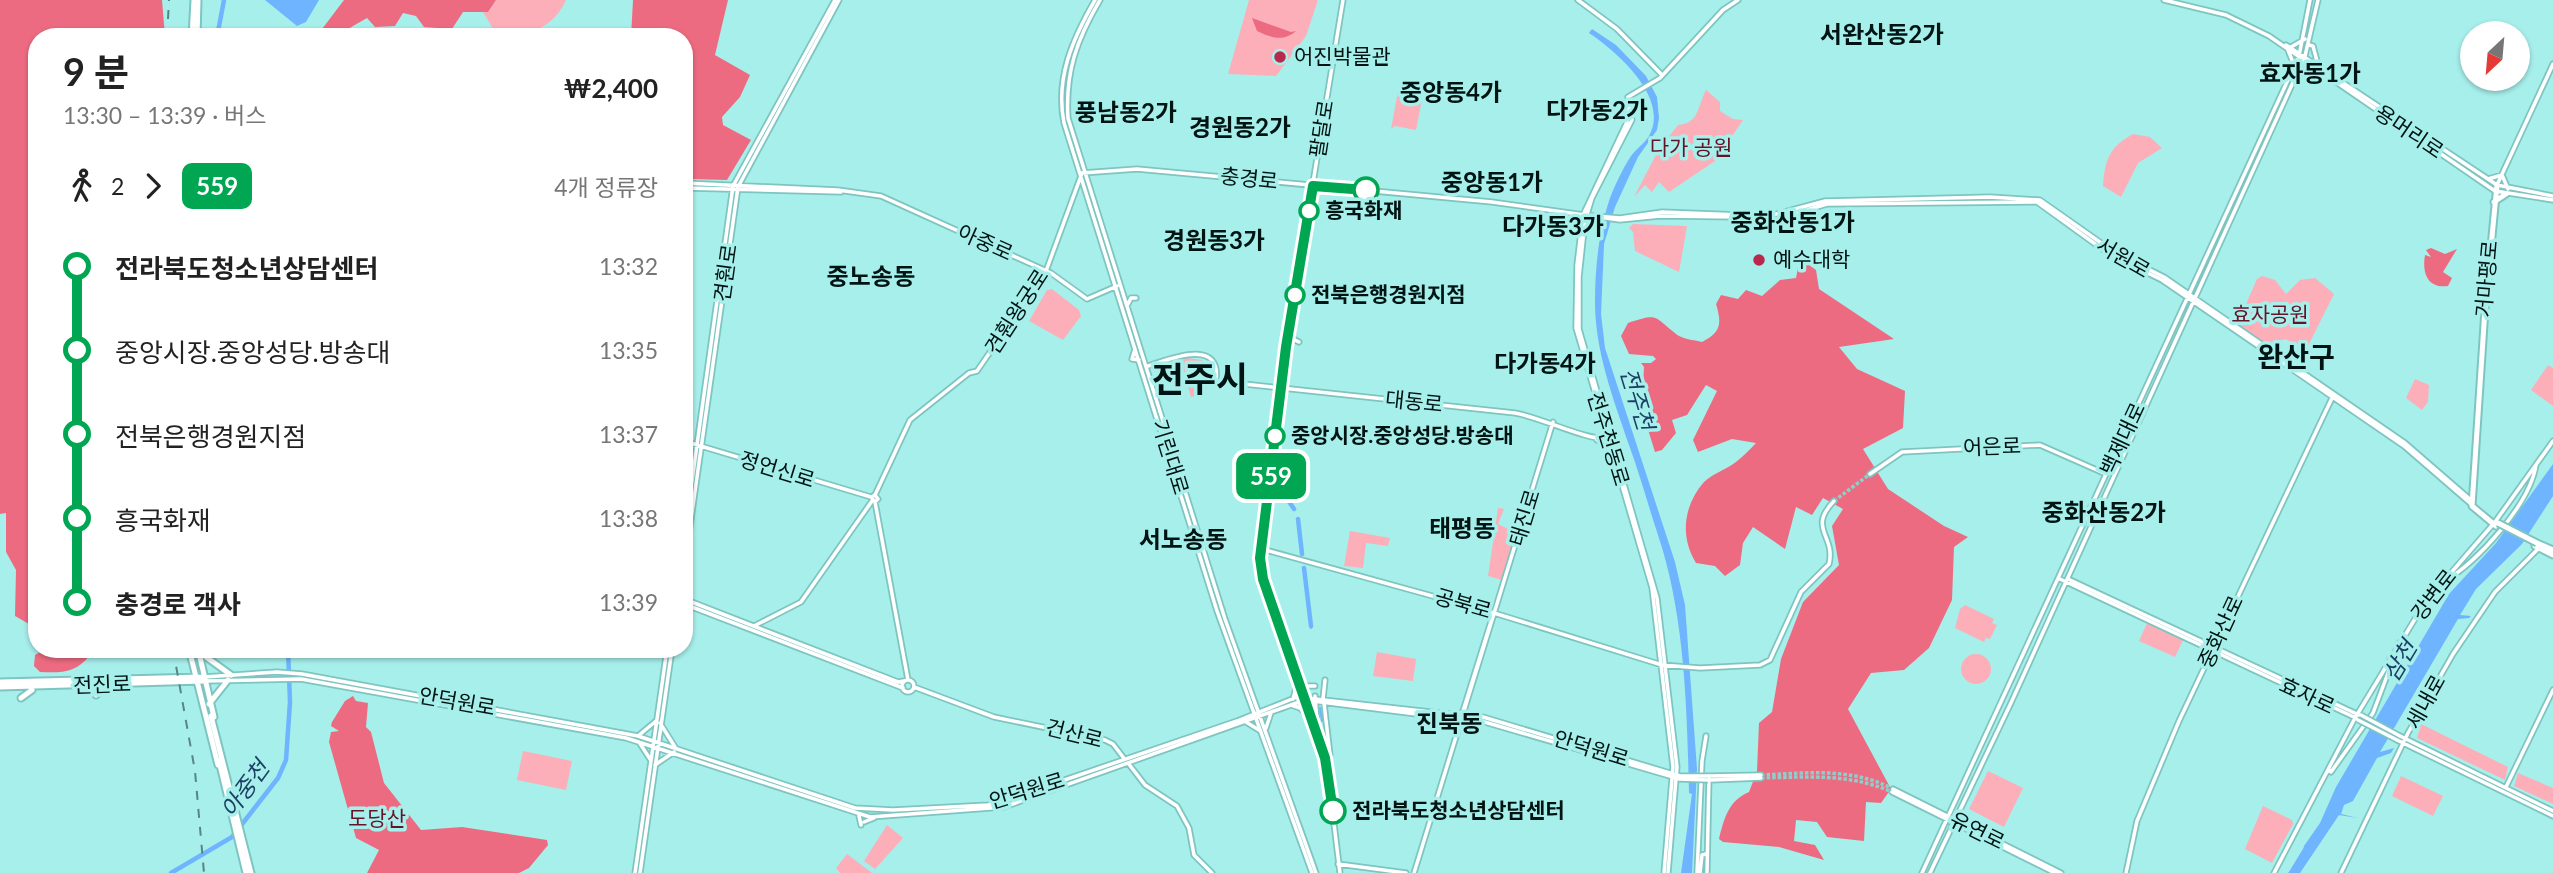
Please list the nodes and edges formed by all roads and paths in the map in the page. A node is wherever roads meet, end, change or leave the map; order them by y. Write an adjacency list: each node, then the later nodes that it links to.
1 (196, 0): 10 (main road)
2 (837, 0): 29 (street, 견훤로)
3 (1097, 0): 24 (street, 기린대로)
4 (1343, 0): 28 (street, 팔달로)
5 (1578, 0): 20 (street)
6 (1738, 0): 20 (street)
7 (2164, 0): 13 (street, 용머리로)
8 (2311, 0): 11 (street, 백제대로)
9 (2318, 0): 12 (street, 백제대로)
10 (195, 28)
11 (2305, 39): 13 (street); 14 (street, 백제대로)
12 (2309, 44): 15 (street, 백제대로); 18 (street)
13 (2290, 48): 14 (street, 용머리로); 17 (street)
14 (2300, 54): 15 (street, 용머리로); 17 (street, 백제대로)
15 (2305, 57): 18 (street, 용머리로); 19 (street, 백제대로)
16 (2553, 64): 25 (street, 거마평로)
17 (2294, 65): 45 (street, 백제대로)
18 (2317, 66): 19 (street); 26 (street, 용머리로); 30 (street, 용머리로)
19 (2299, 71): 47 (street, 백제대로)
20 (1660, 78): 21 (street)
21 (1630, 97): 23 (street, 전주천동로); 37 (street, 전주천동로)
22 (1618, 102): 23 (street)
23 (1628, 108): 37 (street, 전주천동로)
24 (1082, 174): 28 (street, 충경로); 31 (street, 견훤왕궁로); 32 (street, 기린대로); 42 (street, 기린대로)
25 (2502, 175): 26 (street); 30 (street, 거마평로); 33 (street)
26 (2487, 179): 30 (street, 용머리로)
27 (693, 186): 29 (street, 아중로)
28 (1313, 186): 36 (street, 충경로); 51 (street, 팔달로)
29 (735, 188): 39 (street, 아중로); 61 (street, 견훤로)
30 (2496, 188): 33 (street, 용머리로); 35 (main road, 거마평로)
31 (1075, 189): 32 (street); 39 (street, 견훤왕궁로)
32 (1084, 190): 40 (street, 기린대로)
33 (2507, 191): 34 (street, 용머리로); 35 (main road)
34 (2553, 197)
35 (2494, 202): 69 (main road, 거마평로)
36 (1577, 214): 37 (street, 충경로); 38 (street)
37 (1587, 215): 38 (street, 전주천동로); 45 (street, 서원로); 92 (street, 전주천동로)
38 (1582, 223): 57 (street, 전주천동로)
39 (1046, 271): 43 (street, 아중로); 70 (street, 견훤왕궁로)
40 (1113, 274): 41 (street, 기린대로); 43 (street)
41 (1116, 286): 42 (street, 아중로); 43 (street, 아중로); 44 (street, 기린대로)
42 (1122, 287): 48 (street, 기린대로)
43 (1105, 291): 44 (street)
44 (1119, 295): 53 (street, 기린대로)
45 (2188, 297): 47 (street, 서원로); 65 (street, 백제대로)
46 (1136, 298): 48 (street)
47 (2192, 301): 49 (street, 서원로); 50 (street, 백제대로); 69 (street, 서원로)
48 (1128, 307): 53 (street, 기린대로)
49 (2199, 308): 50 (street); 55 (street, 서원로)
50 (2188, 310): 66 (street, 백제대로)
51 (1288, 335): 52 (street); 54 (street, 팔달로)
52 (1299, 342)
53 (1145, 367): 54 (street, 대동로); 115 (street, 기린대로)
54 (1281, 388): 56 (street, 대동로); 75 (street, 팔달로)
55 (2333, 398): 72 (street, 서원로); 85 (street, 중화산로)
56 (1553, 422): 58 (street, 대동로); 82 (street, 태진로)
57 (1608, 438): 58 (street); 62 (street, 전주천동로)
58 (1597, 440): 62 (street, 대동로)
59 (2553, 441): 63 (street, 강변로)
60 (693, 444): 61 (street, 정언신로)
61 (699, 446): 67 (street, 견훤로); 68 (street, 견훤로); 70 (street, 정언신로)
62 (1612, 450): 92 (street, 전주천동로)
63 (2536, 464): 73 (street, 강변로); 79 (street)
64 (1870, 474): 65 (street, 어은로)
65 (2107, 474): 66 (street, 어은로); 77 (street, 백제대로)
66 (2113, 477): 78 (street, 백제대로)
67 (693, 483)
68 (693, 495)
69 (2470, 495): 72 (main road, 거마평로)
70 (873, 499): 83 (street, 견훤왕궁로); 98 (street)
71 (1834, 501): 92 (street, 공북로)
72 (2473, 505): 73 (main road, 서원로)
73 (2495, 524): 74 (main road, 서원로, bridge); 79 (street, 강변로)
74 (2539, 545): 76 (main road, 서원로); 135 (street, 세내로)
75 (1262, 549): 82 (street, 공북로); 102 (street, 팔달로)
76 (2553, 552)
77 (2061, 577): 78 (street, 효자로); 151 (street, 백제대로)
78 (2067, 580): 85 (street, 효자로); 152 (street, 백제대로)
79 (2441, 582): 90 (street, 강변로)
80 (693, 604): 83 (street)
81 (693, 605): 84 (street, 건산로)
82 (1494, 613): 92 (street, 공북로); 118 (street, 태진로); 122 (street, 태진로)
83 (754, 626): 84 (street, 견훤왕궁로); 98 (street)
84 (748, 629): 107 (street, 건산로)
85 (2215, 648): 126 (street, 효자로); 173 (street, 중화산로)
86 (192, 658): 91 (main road)
87 (198, 658): 95 (main road)
88 (207, 658): 94 (main road)
89 (668, 658): 129 (street)
90 (2392, 659): 126 (street); 143 (street)
91 (193, 664): 95 (main road); 96 (main road)
92 (1666, 666): 144 (street, 전주천동로)
93 (16, 673): 100 (main road)
94 (230, 678): 95 (street); 117 (main road); 134 (street, 안덕원로)
95 (199, 679): 96 (main road, 전진로); 109 (main road); 117 (main road)
96 (185, 680): 100 (main road, 전진로); 101 (main road, 전진로); 109 (main road)
97 (1325, 680): 116 (street)
98 (906, 681): 105 (street, 건산로); 107 (street)
99 (0, 682): 100 (main road, 전진로)
100 (10, 682)
101 (106, 685): 104 (main road, 전진로); 110 (main road)
102 (1301, 686): 103 (street); 112 (street, 팔달로); 113 (street)
103 (1315, 686)
104 (34, 687): 106 (main road, 전진로); 111 (main road)
105 (914, 687): 107 (street, 건산로); 138 (street, 건산로)
106 (0, 688)
107 (903, 688)
108 (2553, 690): 146 (street)
109 (200, 692): 123 (main road)
110 (96, 695)
111 (21, 698)
112 (1305, 698): 113 (street, 안덕원로); 114 (street, 안덕원로); 119 (street); 121 (street, 팔달로)
113 (1293, 699): 120 (street, 안덕원로)
114 (1315, 699): 116 (street, 안덕원로); 130 (street)
115 (1252, 701): 120 (street); 125 (street, 기린대로); 128 (street)
116 (1324, 701): 122 (street, 안덕원로); 127 (street, 안덕원로); 139 (street)
117 (209, 704): 123 (main road)
118 (1468, 704): 122 (street, 태진로); 124 (street)
119 (1289, 705): 120 (street); 121 (street)
120 (1270, 710): 125 (street, 안덕원로); 132 (street)
121 (1309, 713): 130 (street, 팔달로)
122 (1464, 713): 124 (street, 안덕원로); 127 (street, 안덕원로); 131 (street, 태진로); 144 (street, 안덕원로)
123 (209, 714): 153 (main road)
124 (1472, 714): 144 (street, 안덕원로)
125 (1257, 715): 128 (street, 안덕원로); 132 (street, 기린대로)
126 (2358, 717): 135 (street, 효자로, bridge); 143 (street)
127 (1452, 718): 131 (street)
128 (1244, 720): 132 (street); 138 (street, 안덕원로); 141 (street, 안덕원로)
129 (659, 721): 134 (street); 136 (street); 137 (street)
130 (1314, 724): 139 (street, 팔달로)
131 (1461, 725): 165 (street, 태진로)
132 (1264, 731): 162 (street, 기린대로)
133 (1706, 736): 167 (street)
134 (638, 738): 136 (street, 안덕원로); 140 (street)
135 (2405, 741): 146 (street, 효자로); 148 (street, 효자로); 175 (street, 세내로)
136 (655, 743): 137 (street, 안덕원로); 140 (street); 142 (street)
137 (675, 750): 138 (street, 안덕원로); 142 (street); 149 (street, 안덕원로)
138 (1124, 758): 141 (street, 건산로)
139 (1325, 758): 157 (street, 팔달로)
140 (651, 760): 160 (street)
141 (1127, 763): 150 (street, 안덕원로); 161 (street, 건산로)
142 (654, 767): 160 (street)
143 (2328, 770): 174 (street)
144 (1679, 777): 145 (street, bridge); 166 (street, 전주천동로)
145 (1709, 781): 145 (street); 156 (street)
146 (2506, 787): 148 (street, 효자로)
147 (1892, 791): 151 (street, 유연로)
148 (2553, 813)
149 (857, 814): 150 (street, 안덕원로); 150 (street)
150 (878, 815)
151 (1945, 819): 152 (street, 유연로); 154 (street, 백제대로)
152 (1957, 823): 155 (street, 백제대로); 171 (street, 유연로); 172 (street, 유연로)
153 (237, 824): 158 (main road); 159 (main road)
154 (1942, 831): 155 (street); 169 (street, 백제대로)
155 (1950, 832): 170 (street, 백제대로)
156 (1706, 854): 167 (street); 168 (street)
157 (1338, 864): 163 (street, 팔달로); 164 (street)
158 (246, 873)
159 (251, 873)
160 (638, 873)
161 (1212, 873)
162 (1314, 873)
163 (1340, 873)
164 (1406, 873)
165 (1414, 873)
166 (1666, 873)
167 (1699, 873)
168 (1707, 873)
169 (1922, 873)
170 (1930, 873)
171 (2055, 873)
172 (2061, 873)
173 (2126, 873)
174 (2274, 873)
175 (2341, 873)

